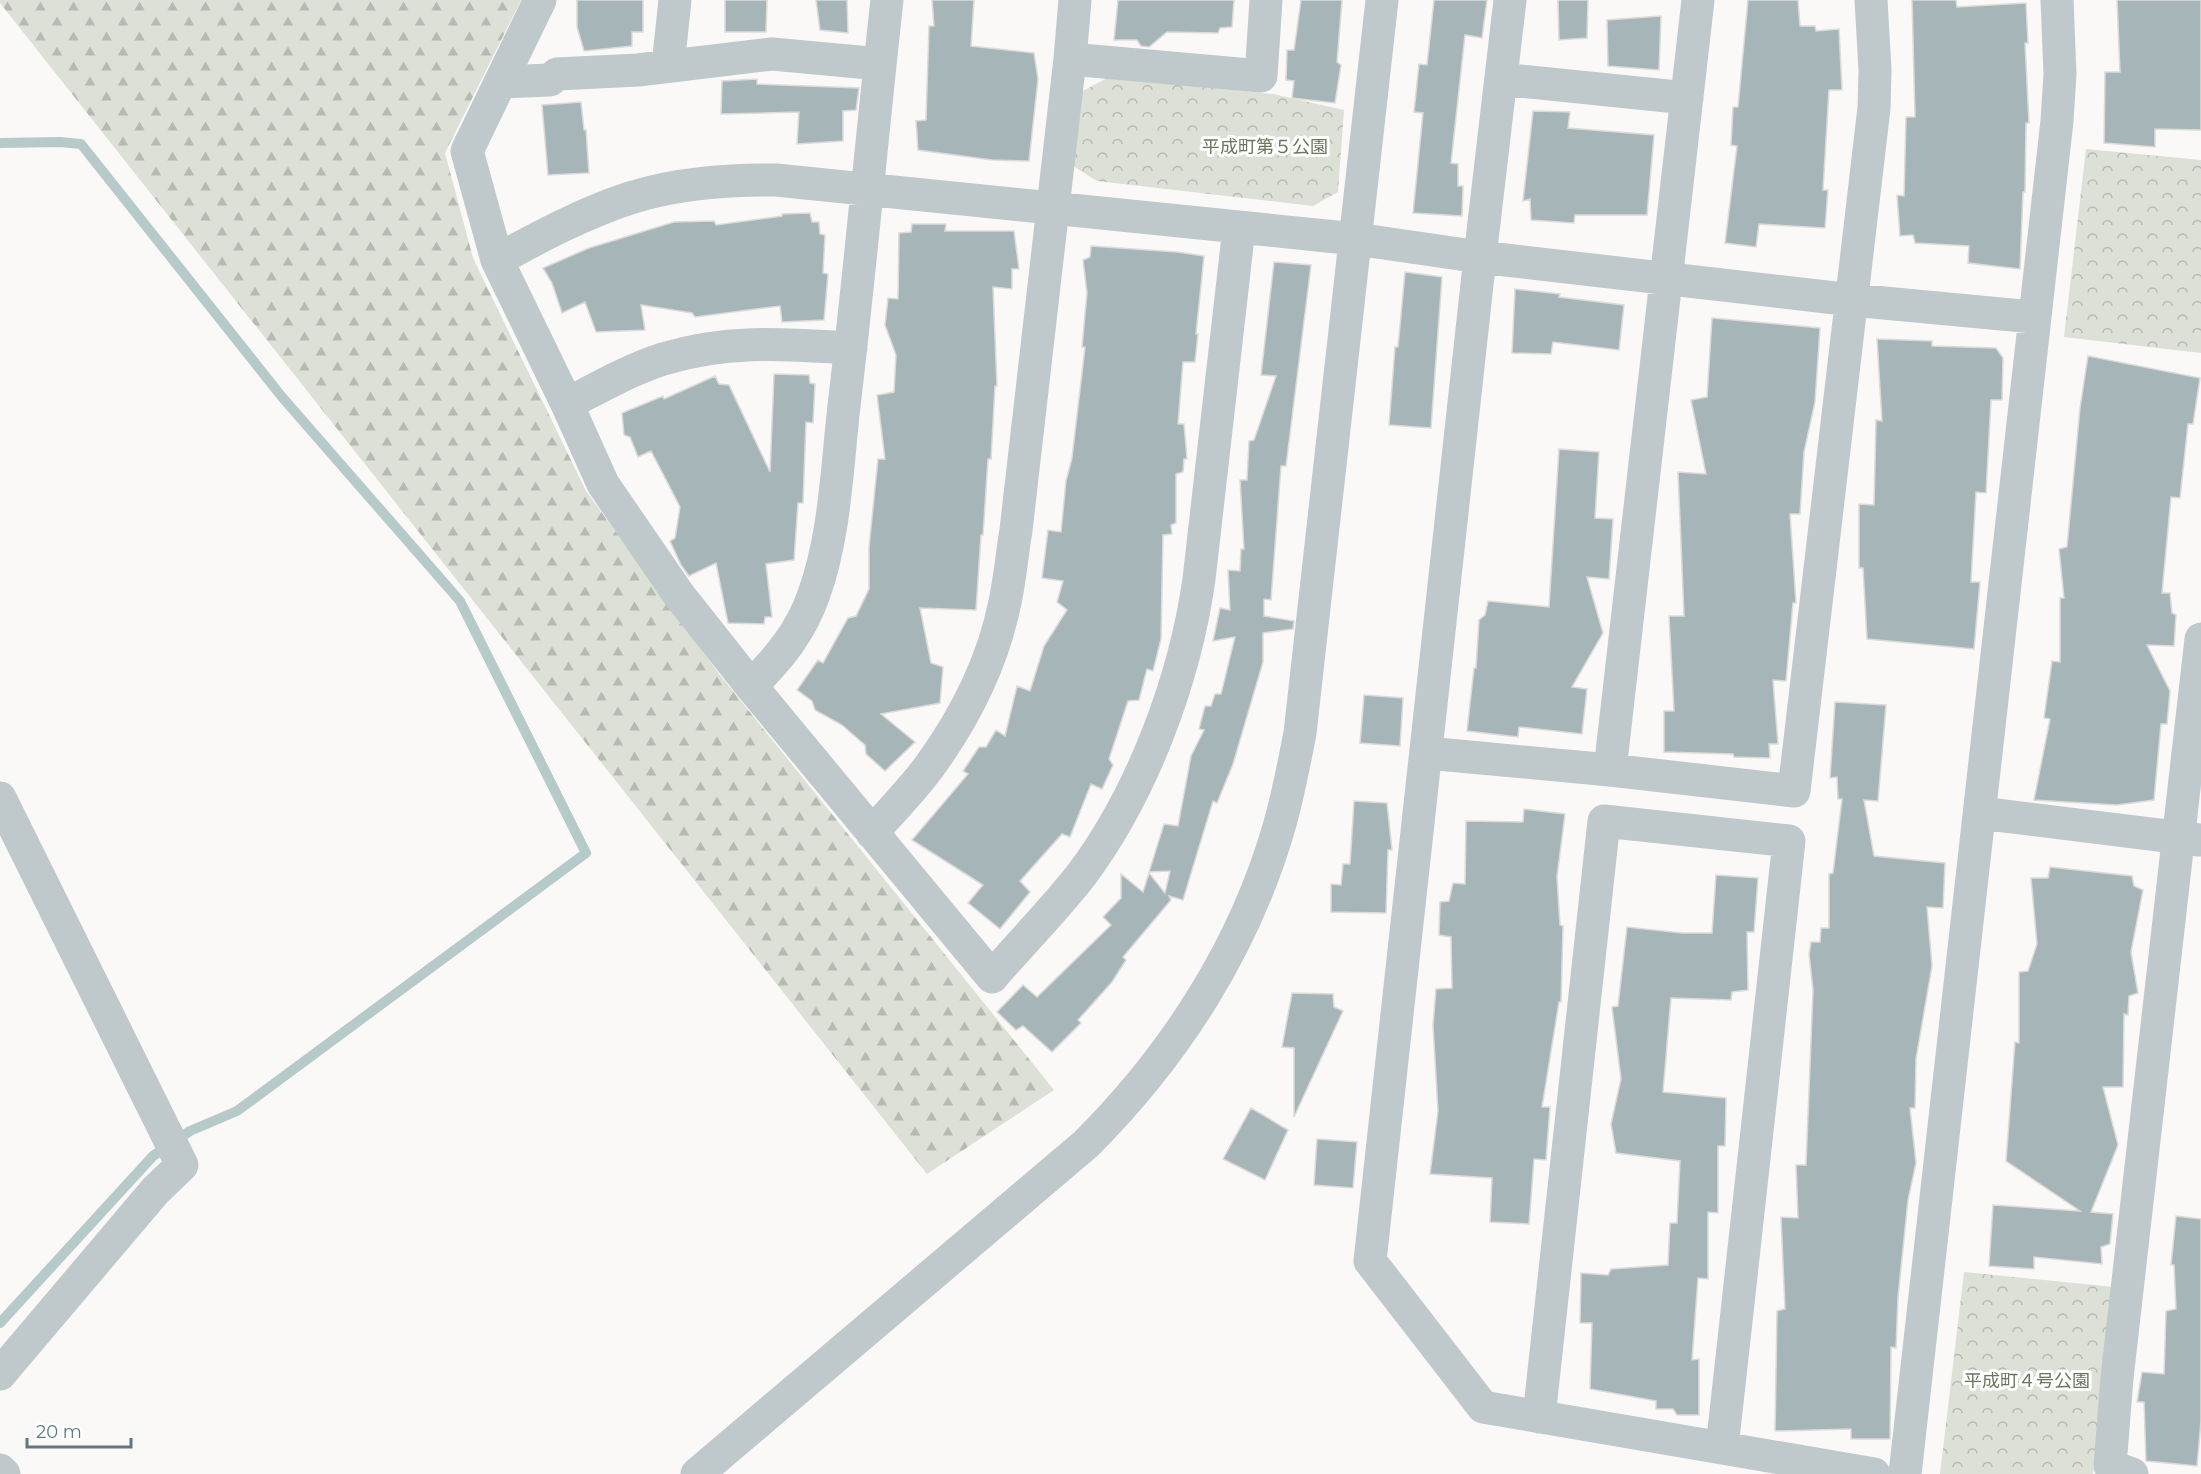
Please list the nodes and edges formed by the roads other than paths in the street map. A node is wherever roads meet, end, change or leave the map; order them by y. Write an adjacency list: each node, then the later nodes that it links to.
1 (540, 0): 15 (street)
2 (675, 0): 13 (street)
3 (888, 0): 12 (street)
4 (1075, 0): 11 (street)
5 (1266, 0): 11 (street)
6 (1382, 0): 20 (street)
7 (1510, 0): 14 (street)
8 (1698, 0): 16 (street)
9 (1870, 0): 24 (street)
10 (2057, 0): 25 (street)
11 (1070, 59): 18 (street)
12 (880, 64): 13 (street); 17 (street)
13 (668, 66): 15 (street)
14 (1501, 78): 16 (street); 21 (street)
15 (501, 82): 22 (street)
16 (1687, 98): 23 (street)
17 (868, 188): 18 (street); 22 (street); 26 (street)
18 (1052, 207): 19 (street); 34 (street)
19 (1239, 228): 20 (street); 34 (street)
20 (1356, 239): 21 (street); 41 (street)
21 (1480, 257): 23 (street); 30 (street)
22 (497, 260): 27 (street)
23 (1668, 278): 24 (street); 31 (street)
24 (1852, 300): 25 (street); 31 (street)
25 (2034, 316): 33 (street)
26 (851, 348): 27 (street); 29 (street)
27 (567, 404): 29 (street)
28 (2201, 639): 35 (street)
29 (751, 686): 34 (street)
30 (1427, 753): 31 (street); 37 (street)
31 (1610, 770)
32 (0, 798): 36 (street)
33 (1980, 813): 35 (street); 43 (street)
34 (872, 833)
35 (2190, 839): 44 (street)
36 (0, 1374)
37 (1539, 1417): 38 (street); 38 (street)
38 (1722, 1448): 42 (street)
39 (0, 1470): 40 (street)
40 (4, 1474)
41 (697, 1474)
42 (1874, 1474)
43 (1905, 1474)
44 (2132, 1474)

